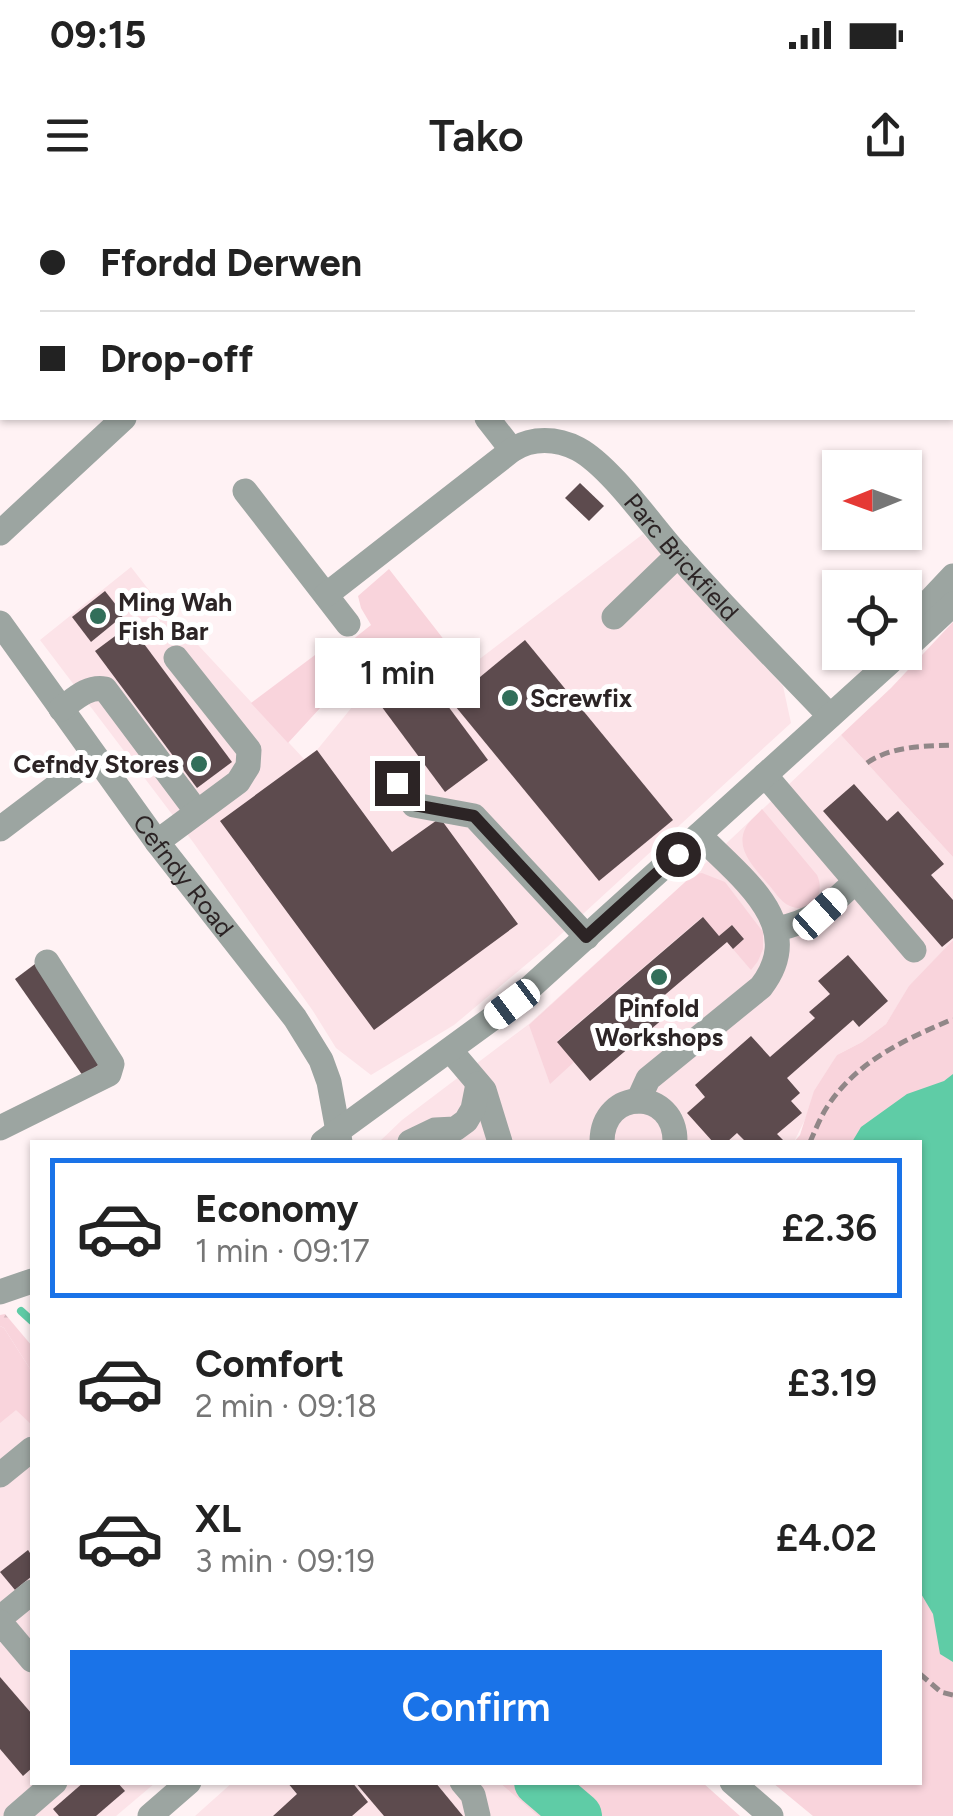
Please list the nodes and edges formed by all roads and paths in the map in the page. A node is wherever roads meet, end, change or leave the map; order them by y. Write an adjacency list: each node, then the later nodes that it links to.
1 (122, 420): 5 (street)
2 (490, 420): 3 (street)
3 (512, 450): 6 (street, Parc Brickfield); 8 (street, Parc Brickfield)
4 (244, 490): 8 (street)
5 (0, 533)
6 (678, 555): 11 (street); 19 (street, Parc Brickfield)
7 (953, 576): 10 (street)
8 (326, 594): 13 (street)
9 (953, 604): 14 (street)
10 (922, 609)
11 (614, 617)
12 (0, 623): 18 (street, Cefndy Road)
13 (348, 624)
14 (922, 633)
15 (176, 658): 25 (street)
16 (869, 670): 19 (street)
17 (881, 670): 19 (street)
18 (61, 709): 21 (street, Cefndy Road); 25 (street)
19 (835, 711): 23 (street)
20 (953, 745): 22 (path)
21 (94, 757): 26 (street); 28 (street, Cefndy Road)
22 (867, 762)
23 (765, 775): 27 (street); 29 (street)
24 (397, 783): 31 (street)
25 (198, 812): 28 (street)
26 (0, 829)
27 (699, 835): 30 (street); 31 (street)
28 (157, 842): 39 (street, Cefndy Road)
29 (856, 882): 30 (street); 32 (street)
30 (777, 929): 37 (street)
31 (586, 937): 35 (street)
32 (914, 950)
33 (47, 962): 38 (street)
34 (953, 1019): 44 (path)
35 (450, 1050): 36 (street); 39 (street)
36 (478, 1084): 40 (street); 41 (street)
37 (638, 1101): 42 (street); 43 (street)
38 (0, 1128)
39 (334, 1140)
40 (414, 1140)
41 (499, 1140)
42 (602, 1140)
43 (675, 1140)
44 (811, 1140)
45 (30, 1451): 46 (street)
46 (0, 1475)
47 (30, 1594): 48 (street)
48 (0, 1620): 49 (street)
49 (30, 1658)
50 (922, 1676): 51 (path)
51 (953, 1695)
52 (52, 1785): 57 (street)
53 (186, 1785): 58 (street)
54 (465, 1785): 59 (street)
55 (735, 1785): 60 (street)
56 (0, 1798): 57 (street)
57 (16, 1816)
58 (150, 1816)
59 (478, 1816)
60 (770, 1816)

